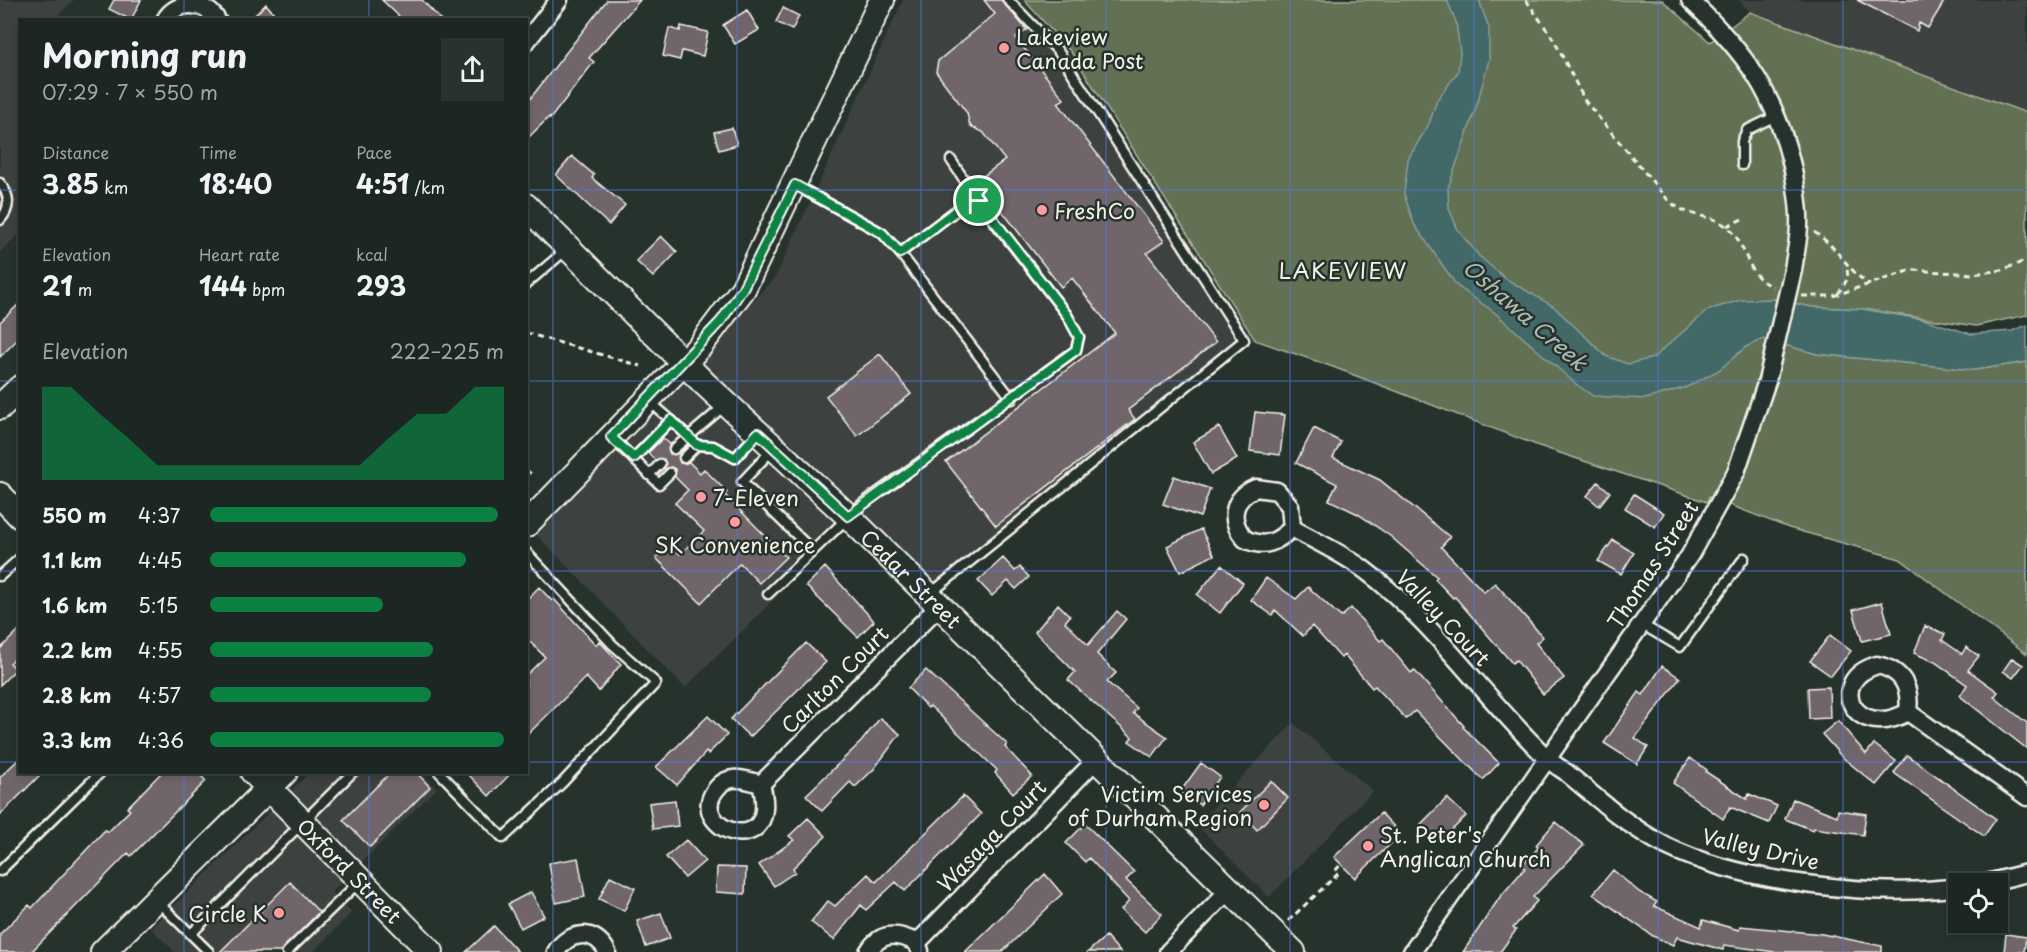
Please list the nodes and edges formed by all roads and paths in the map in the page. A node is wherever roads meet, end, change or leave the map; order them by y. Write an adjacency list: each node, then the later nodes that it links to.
1 (559, 0): 8 (street)
2 (882, 0): 13 (street)
3 (1008, 0): 59 (lane)
4 (1526, 0): 19 (path)
5 (1690, 0): 9 (street, Thomas Street)
6 (166, 18): 7 (street)
7 (215, 18)
8 (528, 39)
9 (1776, 116): 11 (lane); 18 (street, Thomas Street)
10 (951, 160): 14 (lane)
11 (1742, 165)
12 (0, 183): 17 (lane)
13 (795, 185): 21 (lane); 28 (street)
14 (979, 201): 21 (lane); 32 (lane)
15 (528, 208): 20 (street, Cedar Street)
16 (1742, 219): 19 (path)
17 (0, 220)
18 (1800, 223): 23 (path); 60 (street, Thomas Street, bridge)
19 (1727, 226): 26 (path)
20 (569, 248): 24 (lane); 28 (street, Cedar Street)
21 (900, 253): 32 (lane)
22 (2027, 260): 25 (path)
23 (1847, 266): 25 (path); 25 (path)
24 (528, 282)
25 (1870, 285)
26 (1770, 286)
27 (528, 334): 29 (path)
28 (683, 363): 31 (street); 33 (street, Cedar Street)
29 (641, 366)
30 (18, 390): 34 (street)
31 (648, 399): 35 (lane); 37 (street)
32 (1012, 399): 50 (lane)
33 (726, 404): 36 (lane); 38 (street, Cedar Street)
34 (0, 407)
35 (671, 420): 36 (lane); 41 (lane)
36 (687, 436): 39 (lane); 40 (lane)
37 (611, 437): 41 (lane); 51 (street)
38 (766, 441): 39 (lane); 50 (street, Cedar Street); 53 (lane)
39 (697, 445): 42 (lane)
40 (674, 448)
41 (634, 458): 46 (lane)
42 (684, 458)
43 (660, 464): 46 (lane)
44 (528, 472): 47 (path)
45 (670, 473): 46 (lane)
46 (649, 475)
47 (534, 476)
48 (0, 495): 49 (street)
49 (18, 514)
50 (848, 516): 53 (lane); 59 (street, Cedar Street)
51 (528, 523)
52 (1292, 528): 63 (street, Valley Court)
53 (813, 551): 58 (lane)
54 (528, 554): 66 (lane)
55 (1744, 558): 60 (lane)
56 (18, 560): 57 (lane)
57 (0, 576)
58 (768, 594)
59 (933, 600): 62 (street, Cedar Street); 68 (street, Carlton Court)
60 (1641, 624): 63 (street, Thomas Street)
61 (1908, 712): 69 (street)
62 (1097, 759): 76 (street, Cedar Street); 81 (street, Wasaga Court)
63 (1547, 759): 77 (street, Valley Drive); 91 (street, Thomas Street)
64 (99, 774): 72 (lane)
65 (351, 774): 70 (lane)
66 (442, 774)
67 (269, 778): 70 (street, Oxford Street); 78 (street)
68 (761, 784)
69 (2027, 797)
70 (303, 823): 75 (street, Oxford Street); 80 (lane)
71 (1341, 864): 79 (path)
72 (0, 871)
73 (2027, 873): 74 (street)
74 (2008, 878)
75 (361, 881): 84 (lane); 85 (street, Oxford Street)
76 (1230, 888): 89 (street); 90 (street, Cedar Street)
77 (1948, 888)
78 (156, 899): 80 (lane); 82 (street)
79 (1287, 922)
80 (192, 933): 83 (lane)
81 (918, 947): 88 (street, Wasaga Court)
82 (103, 952)
83 (209, 952)
84 (287, 952)
85 (431, 952)
86 (556, 952): 87 (street)
87 (607, 952)
88 (868, 952)
89 (1168, 952)
90 (1293, 952)
91 (1412, 952)

